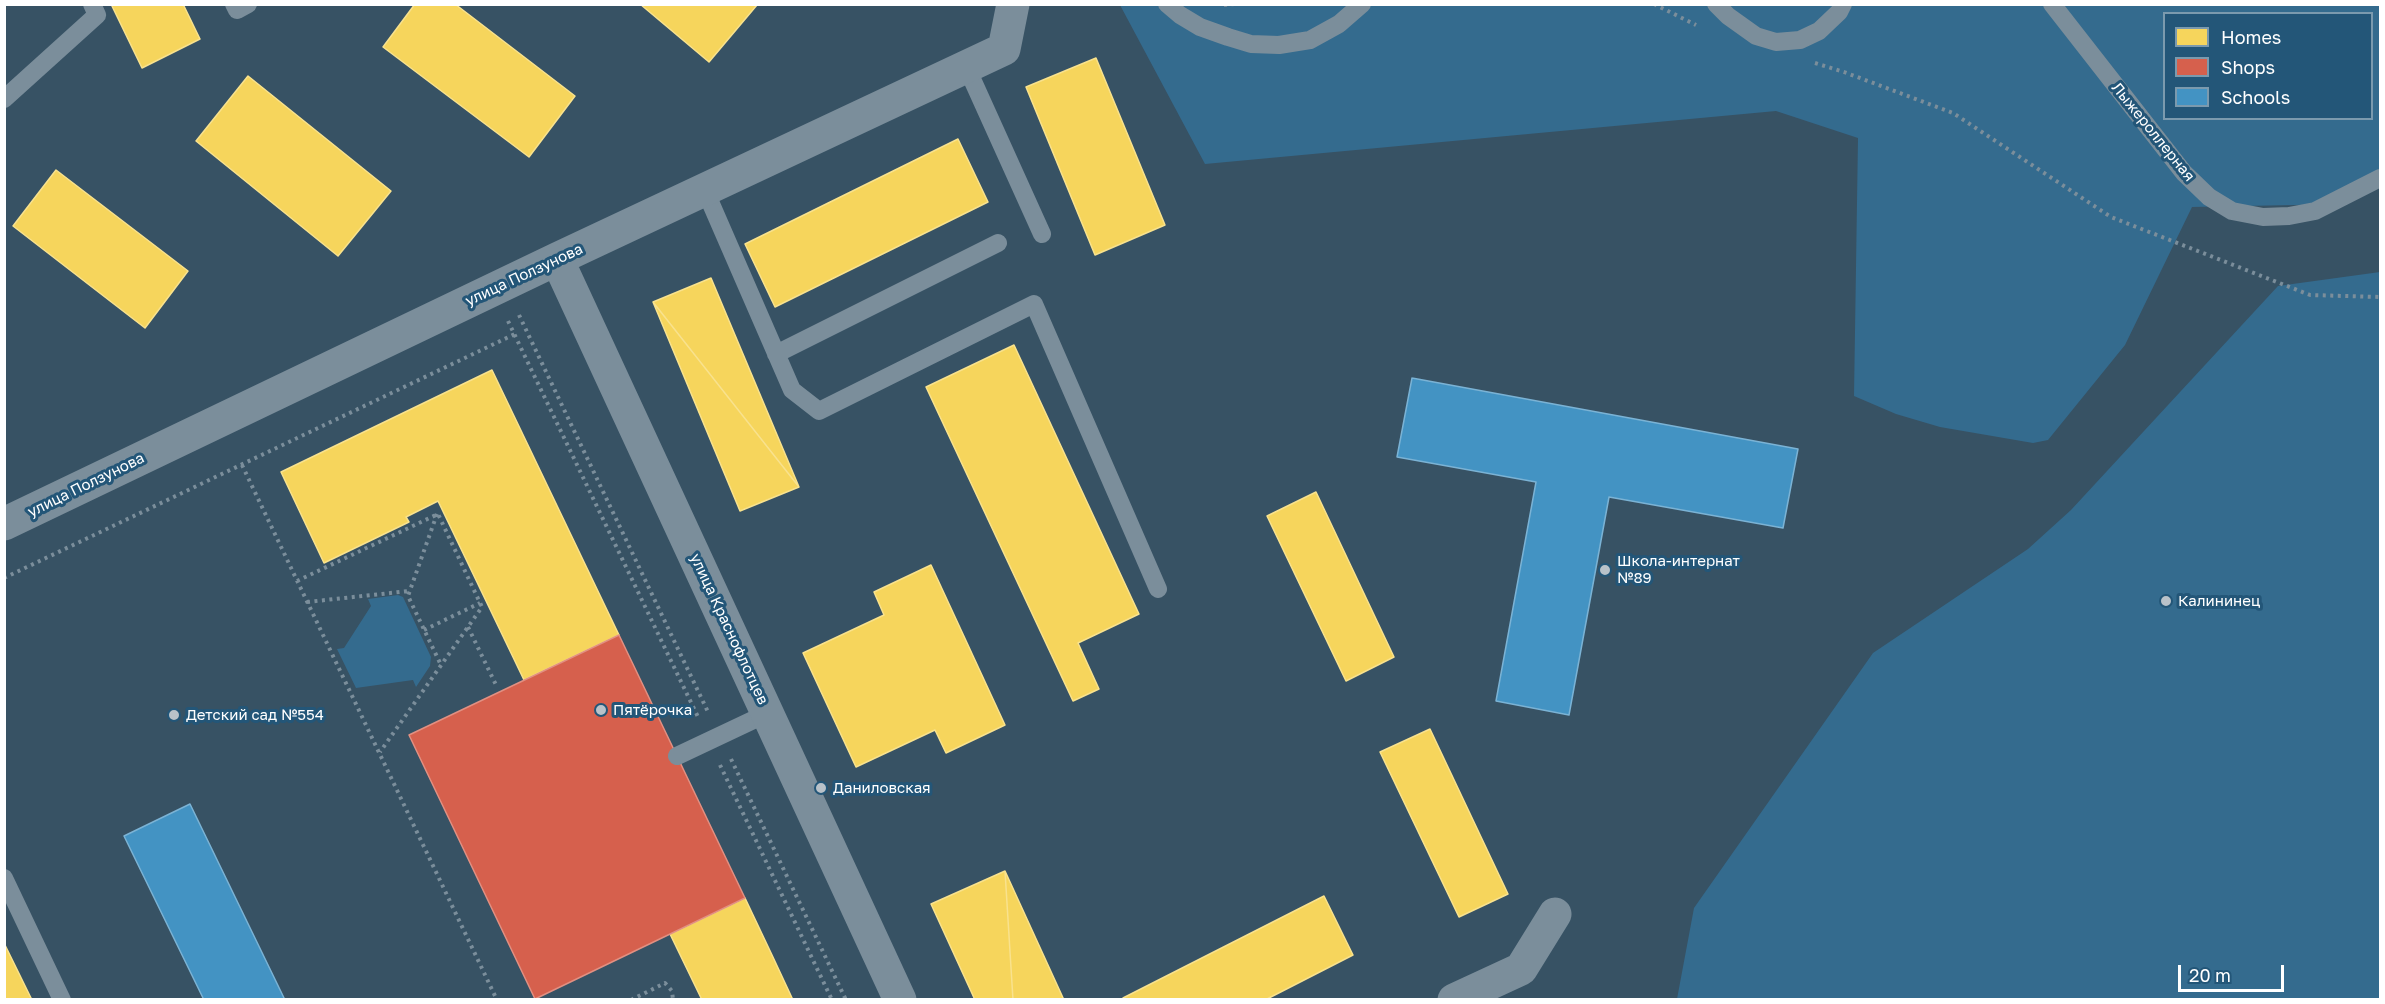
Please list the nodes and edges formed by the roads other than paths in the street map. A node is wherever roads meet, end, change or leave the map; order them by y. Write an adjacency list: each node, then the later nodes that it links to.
1 (92, 4): 11 (lane)
2 (234, 4): 3 (lane)
3 (248, 4)
4 (1013, 4): 10 (street, улица Ползунова)
5 (1167, 4): 6 (lane)
6 (1362, 4)
7 (1716, 4): 8 (lane)
8 (1843, 4)
9 (2052, 4): 12 (lane, Лыжероллерная)
10 (967, 68): 13 (street, улица Ползунова); 14 (lane)
11 (4, 99)
12 (2380, 178)
13 (705, 190): 16 (street, улица Ползунова); 17 (lane)
14 (1042, 234)
15 (998, 243): 17 (lane)
16 (557, 259): 18 (street, улица Ползунова); 20 (street, улица Краснофлотцев)
17 (776, 354): 19 (lane)
18 (4, 524)
19 (1158, 589)
20 (768, 713): 21 (lane); 26 (street, улица Краснофлотцев)
21 (677, 756)
22 (4, 879): 23 (lane)
23 (10, 902): 25 (lane)
24 (1555, 914): 27 (street)
25 (62, 999)
26 (900, 999)
27 (1454, 999)

